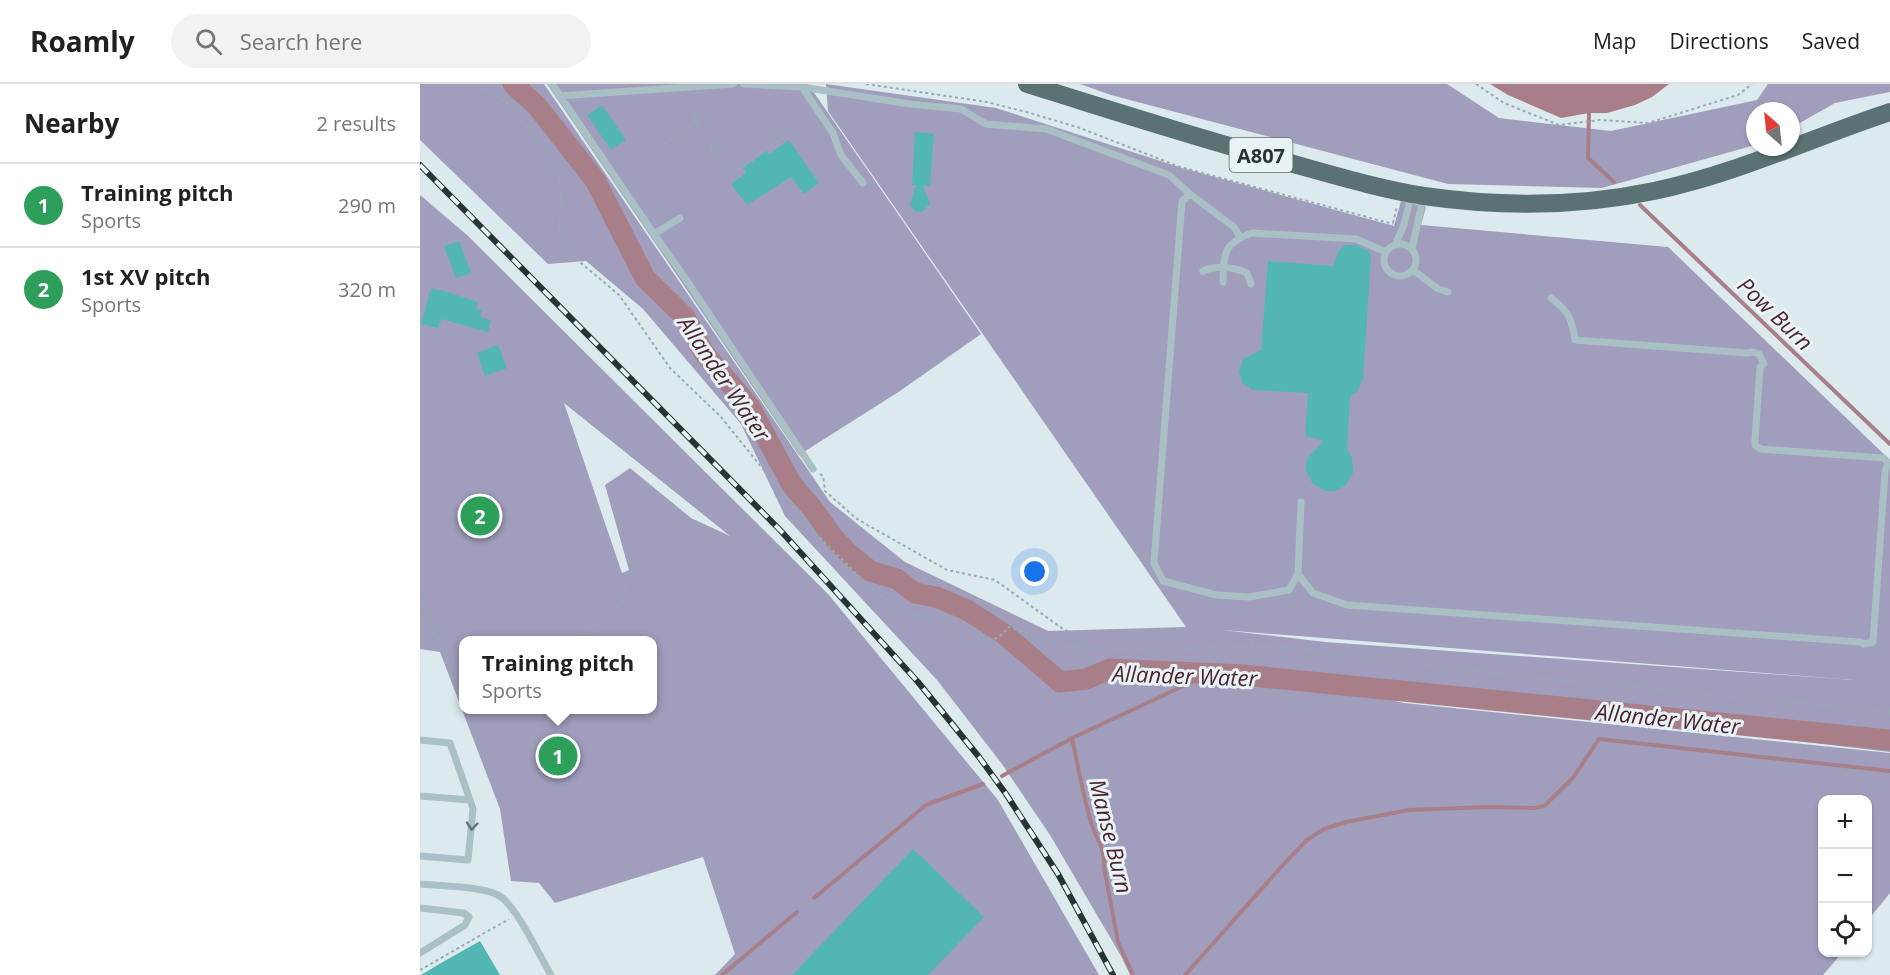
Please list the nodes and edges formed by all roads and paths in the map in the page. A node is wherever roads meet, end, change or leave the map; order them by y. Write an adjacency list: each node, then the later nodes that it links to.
1 (468, 84): 42 (path)
2 (552, 84): 11 (lane)
3 (733, 84): 9 (lane)
4 (746, 84): 10 (lane); 14 (path)
5 (866, 84): 19 (path)
6 (1028, 84): 19 (main road, A807)
7 (1476, 84): 8 (path)
8 (1752, 84)
9 (692, 87): 11 (lane); 14 (path)
10 (802, 87): 18 (lane); 20 (lane)
11 (559, 96): 22 (lane)
12 (1890, 112): 19 (main road, A807)
13 (763, 120): 15 (path)
14 (696, 121): 15 (path); 17 (path)
15 (781, 139): 16 (path)
16 (788, 139)
17 (635, 165)
18 (863, 183)
19 (1412, 193): 24 (lane); 25 (lane)
20 (1190, 194): 23 (lane); 37 (lane)
21 (680, 218): 22 (lane)
22 (654, 234): 34 (lane)
23 (1240, 237): 26 (lane); 27 (lane)
24 (1395, 245): 25 (lane); 26 (lane)
25 (1412, 249): 28 (lane)
26 (1386, 252): 28 (lane)
27 (1224, 268): 29 (lane); 30 (lane); 31 (lane)
28 (1413, 270): 32 (lane)
29 (1203, 271)
30 (1223, 282)
31 (1251, 284)
32 (1448, 292)
33 (1551, 298): 37 (lane)
34 (813, 469): 42 (path)
35 (1301, 502): 37 (lane)
36 (633, 569): 41 (path)
37 (1298, 574)
38 (420, 592): 40 (path)
39 (420, 628): 40 (path)
40 (437, 636): 43 (path)
41 (577, 636)
42 (1088, 648): 44 (path)
43 (459, 683)
44 (1890, 712)
45 (420, 740): 47 (lane)
46 (420, 796): 47 (lane)
47 (470, 800): 48 (lane, one-way to 48)
48 (420, 856)
49 (420, 884): 51 (lane)
50 (420, 908): 52 (lane)
51 (516, 915): 53 (path); 54 (lane)
52 (420, 953)
53 (420, 970)
54 (550, 975)

